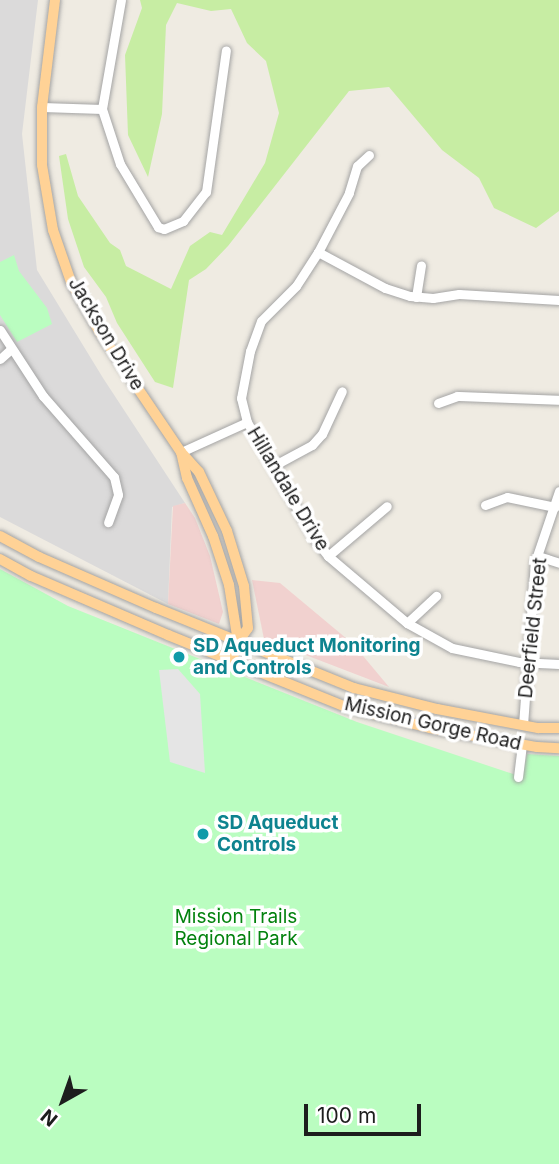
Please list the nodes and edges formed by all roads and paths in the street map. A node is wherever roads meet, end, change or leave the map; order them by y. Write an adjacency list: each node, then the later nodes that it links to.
1 (55, 0): 4 (main road, Jackson Drive)
2 (121, 0): 5 (street)
3 (226, 50): 5 (street)
4 (42, 107): 5 (street); 18 (main road, Jackson Drive)
5 (102, 109)
6 (369, 155): 7 (street, Hillandale Drive)
7 (318, 252): 9 (street); 17 (street, Hillandale Drive)
8 (421, 265): 9 (street)
9 (416, 297): 10 (street)
10 (559, 300)
11 (0, 330): 12 (street)
12 (11, 349): 13 (street); 24 (street)
13 (0, 359)
14 (342, 391): 19 (street)
15 (559, 400): 16 (street)
16 (438, 403)
17 (247, 422): 18 (street); 19 (street, Hillandale Drive)
18 (181, 452): 32 (main road, Jackson Drive)
19 (273, 466): 26 (street, Hillandale Drive)
20 (559, 491): 23 (street, Deerfield Street)
21 (485, 505): 23 (street)
22 (387, 506): 26 (street)
23 (555, 507): 27 (street, Deerfield Street)
24 (108, 522)
25 (0, 536): 32 (main road, Mission Gorge Road)
26 (328, 556): 31 (street, Hillandale Drive)
27 (538, 556): 29 (street); 34 (street, Deerfield Street)
28 (0, 559): 33 (main road, Mission Gorge Road)
29 (559, 563)
30 (436, 596): 31 (street)
31 (407, 624): 34 (street, Hillandale Drive)
32 (238, 642): 33 (main road, Jackson Drive); 36 (main road, Mission Gorge Road)
33 (232, 662): 38 (main road, Mission Gorge Road)
34 (529, 662): 35 (street, Hillandale Drive); 36 (street, Deerfield Street)
35 (559, 664)
36 (523, 725): 37 (main road, Mission Gorge Road)
37 (559, 728)
38 (522, 745): 39 (main road, Mission Gorge Road); 40 (street)
39 (559, 748)
40 (518, 777)

